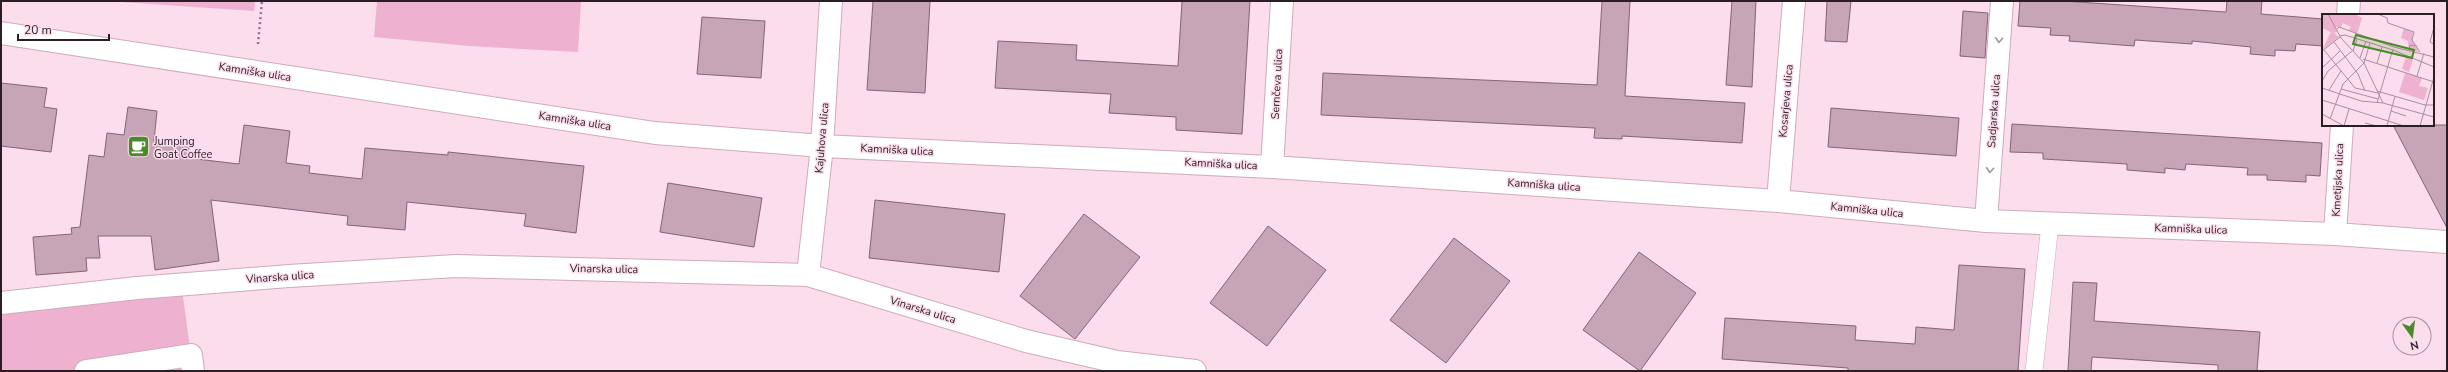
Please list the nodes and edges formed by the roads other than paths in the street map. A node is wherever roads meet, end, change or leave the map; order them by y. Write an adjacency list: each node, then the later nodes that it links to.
1 (831, 1): 9 (street, Kajuhova ulica)
2 (1282, 1): 10 (street, Sernčeva ulica)
3 (1794, 1): 11 (street, Kosarjeva ulica)
4 (2002, 1): 12 (street, Sadjarska ulica, one-way to 12)
5 (2349, 1): 6 (street)
6 (2348, 14)
7 (1, 32): 9 (street, Kamniška ulica)
8 (2342, 126): 14 (street, Kmetijska ulica)
9 (822, 146): 10 (street, Kamniška ulica); 16 (street, Kajuhova ulica)
10 (1272, 167): 11 (street, Kamniška ulica)
11 (1778, 201): 12 (street, Kamniška ulica)
12 (1986, 222): 13 (street, Kamniška ulica)
13 (2050, 224): 14 (street, Kamniška ulica); 21 (lane)
14 (2335, 234): 15 (street, Kamniška ulica)
15 (2447, 242)
16 (808, 275): 17 (street, Vinarska ulica); 20 (street, Vinarska ulica)
17 (1, 303)
18 (86, 371): 19 (street)
19 (193, 371)
20 (1195, 371)
21 (2034, 371)

